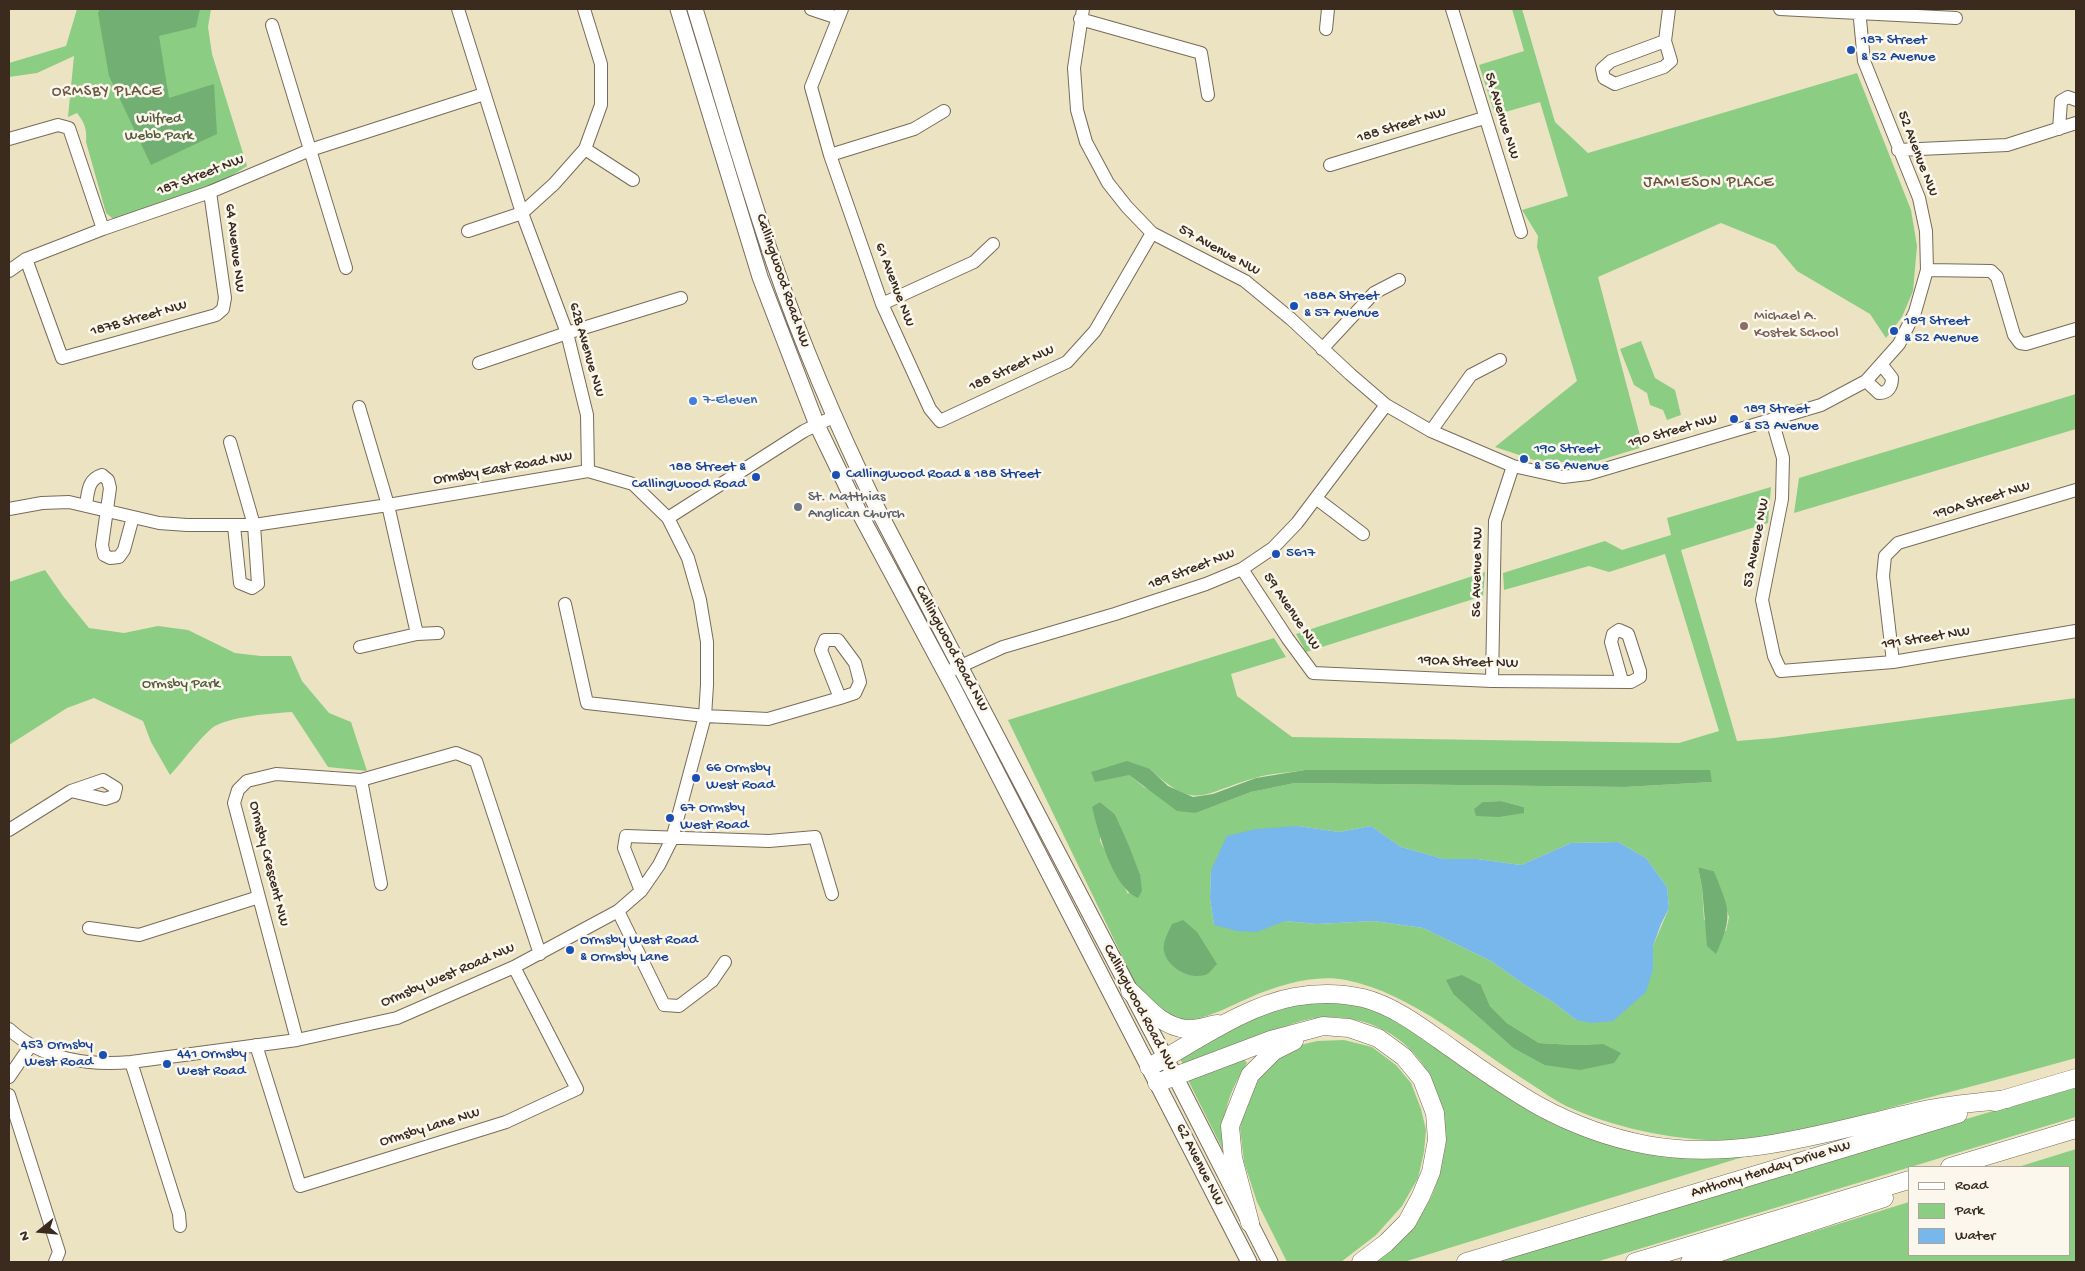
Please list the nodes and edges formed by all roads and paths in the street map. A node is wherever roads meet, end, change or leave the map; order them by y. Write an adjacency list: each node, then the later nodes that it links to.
1 (458, 9): 17 (street, 62B Avenue NW)
2 (584, 9): 25 (street)
3 (678, 9): 59 (main road, Callingwood Road NW)
4 (695, 9): 56 (main road, Callingwood Road NW)
5 (811, 9): 11 (street, 61 Avenue NW)
6 (1328, 9): 15 (street)
7 (1452, 9): 21 (street, 54 Avenue NW)
8 (1669, 9): 16 (street)
9 (1780, 9): 10 (street)
10 (1859, 11): 13 (street); 27 (street, 52 Avenue NW)
11 (840, 13): 28 (street, 61 Avenue NW)
12 (1082, 14): 18 (street, 57 Avenue NW); 36 (street, 57 Avenue NW)
13 (1956, 18)
14 (272, 25): 26 (street)
15 (1326, 29)
16 (1665, 40): 16 (street)
17 (484, 94): 26 (street, 187 Street NW); 32 (street, 62B Avenue NW)
18 (1208, 95)
19 (2073, 98): 23 (street)
20 (944, 111): 28 (street)
21 (1484, 118): 29 (street, 188 Street NW); 35 (street, 54 Avenue NW)
22 (2076, 123): 23 (street)
23 (2058, 128): 27 (street)
24 (9, 139): 33 (street)
25 (585, 149): 30 (street); 32 (street)
26 (310, 150): 31 (street, 187 Street NW); 39 (street)
27 (1898, 150): 40 (street, 52 Avenue NW)
28 (830, 155): 44 (street, 61 Avenue NW)
29 (1330, 165)
30 (633, 180)
31 (210, 192): 33 (street, 187 Street NW); 45 (street, 64 Avenue NW)
32 (522, 213): 34 (street); 48 (street, 62B Avenue NW)
33 (103, 229): 38 (street, 187 Street NW)
34 (468, 231)
35 (1521, 232)
36 (1152, 233): 49 (street, 57 Avenue NW); 58 (street, 188 Street NW)
37 (993, 244): 44 (street)
38 (26, 259): 41 (street, 187 Street NW); 45 (street, 187B Street NW)
39 (346, 268)
40 (1927, 270): 46 (street, 52 Avenue NW); 47 (street)
41 (9, 271)
42 (1399, 280): 49 (street)
43 (681, 298): 48 (street)
44 (882, 304): 58 (street, 61 Avenue NW)
45 (223, 309)
46 (1916, 312): 52 (street, 190 Street NW)
47 (2076, 329)
48 (567, 333): 51 (street); 63 (street, 62B Avenue NW)
49 (1322, 349): 54 (street, 57 Avenue NW)
50 (1500, 360): 60 (street)
51 (479, 363)
52 (1881, 364): 53 (street, 190 Street NW); 53 (street)
53 (1866, 380): 57 (street, 190 Street NW)
54 (1386, 405): 60 (street, 57 Avenue NW); 65 (street, 189 Street NW)
55 (359, 408): 67 (street)
56 (833, 417): 59 (street); 82 (main road, Callingwood Road NW)
57 (1772, 420): 62 (street, 190 Street NW); 83 (street, 53 Avenue NW)
58 (940, 421)
59 (817, 425): 71 (street); 84 (main road, Callingwood Road NW)
60 (1431, 431): 62 (street, 57 Avenue NW)
61 (230, 442): 72 (street)
62 (1513, 466): 86 (street, 56 Avenue NW)
63 (588, 471): 67 (street, Ormsby East Road NW); 71 (street, Ormsby East Road NW)
64 (2076, 490): 81 (street, 190A Street NW)
65 (1317, 499): 74 (street); 75 (street, 189 Street NW)
66 (86, 505): 68 (street, Ormsby East Road NW); 69 (street, Ormsby East Road NW); 69 (street)
67 (388, 505): 72 (street, Ormsby East Road NW); 79 (street)
68 (9, 509)
69 (106, 510): 70 (street, Ormsby East Road NW); 70 (street)
70 (133, 517): 73 (street, Ormsby East Road NW)
71 (668, 518): 89 (street, Ormsby West Road NW)
72 (254, 525): 73 (street, Ormsby East Road NW); 73 (street)
73 (234, 526)
74 (1363, 534)
75 (1242, 569): 82 (street, 189 Street NW); 85 (street, 59 Avenue NW)
76 (565, 604): 89 (street)
77 (2076, 631): 81 (street, 191 Street NW)
78 (438, 633): 79 (street)
79 (416, 634): 80 (street)
80 (360, 647)
81 (1893, 662): 83 (street, 191 Street NW)
82 (961, 666): 84 (street, 189 Street NW); 103 (main road, Callingwood Road NW)
83 (1781, 672)
84 (946, 673): 112 (main road, Callingwood Road NW)
85 (1313, 673): 86 (street, 190A Street NW)
86 (1492, 681): 87 (street, 190A Street NW)
87 (1622, 681)
88 (840, 698): 89 (street)
89 (705, 716): 93 (street, Ormsby West Road NW)
90 (361, 780): 94 (street); 97 (street, Ormsby Crescent NW); 100 (street, Ormsby Crescent NW)
91 (71, 791): 92 (street)
92 (9, 830)
93 (672, 838): 95 (street, Ormsby West Road NW); 95 (street); 96 (street)
94 (380, 884)
95 (642, 891): 98 (street, Ormsby West Road NW)
96 (832, 894)
97 (259, 897): 99 (street); 107 (street, Ormsby Crescent NW)
98 (618, 911): 100 (street, Ormsby West Road NW); 101 (street)
99 (89, 928)
100 (540, 954): 102 (street, Ormsby West Road NW)
101 (725, 962)
102 (514, 966): 107 (street, Ormsby West Road NW); 109 (street, Ormsby Lane NW)
103 (1130, 991): 104 (highway); 110 (main road, Callingwood Road NW)
104 (1228, 1022): 110 (highway); 118 (highway)
105 (1323, 1026): 113 (highway); 123 (highway); 128 (highway)
106 (9, 1029): 108 (street, Ormsby West Road NW)
107 (297, 1040): 109 (street, Ormsby West Road NW)
108 (31, 1045): 111 (street, Ormsby West Road NW); 114 (street)
109 (256, 1045): 111 (street, Ormsby West Road NW)
110 (1166, 1058): 112 (highway); 113 (main road, Callingwood Road NW)
111 (131, 1062): 124 (street)
112 (1149, 1067): 116 (main road, 62 Avenue NW)
113 (1175, 1076): 116 (highway); 123 (main road, Callingwood Road NW)
114 (9, 1077)
115 (2076, 1078): 118 (highway, Anthony Henday Drive NW)
116 (1157, 1083): 126 (main road, 62 Avenue NW)
117 (9, 1095): 125 (street)
118 (2007, 1099): 129 (highway, Anthony Henday Drive NW)
119 (2076, 1129): 120 (highway)
120 (1953, 1166)
121 (1908, 1180): 130 (highway)
122 (1908, 1186): 131 (highway)
123 (1250, 1223): 127 (main road, Callingwood Road NW)
124 (180, 1226)
125 (55, 1262)
126 (1249, 1262)
127 (1270, 1262)
128 (1361, 1262)
129 (1466, 1262)
130 (1635, 1262)
131 (1690, 1262)

